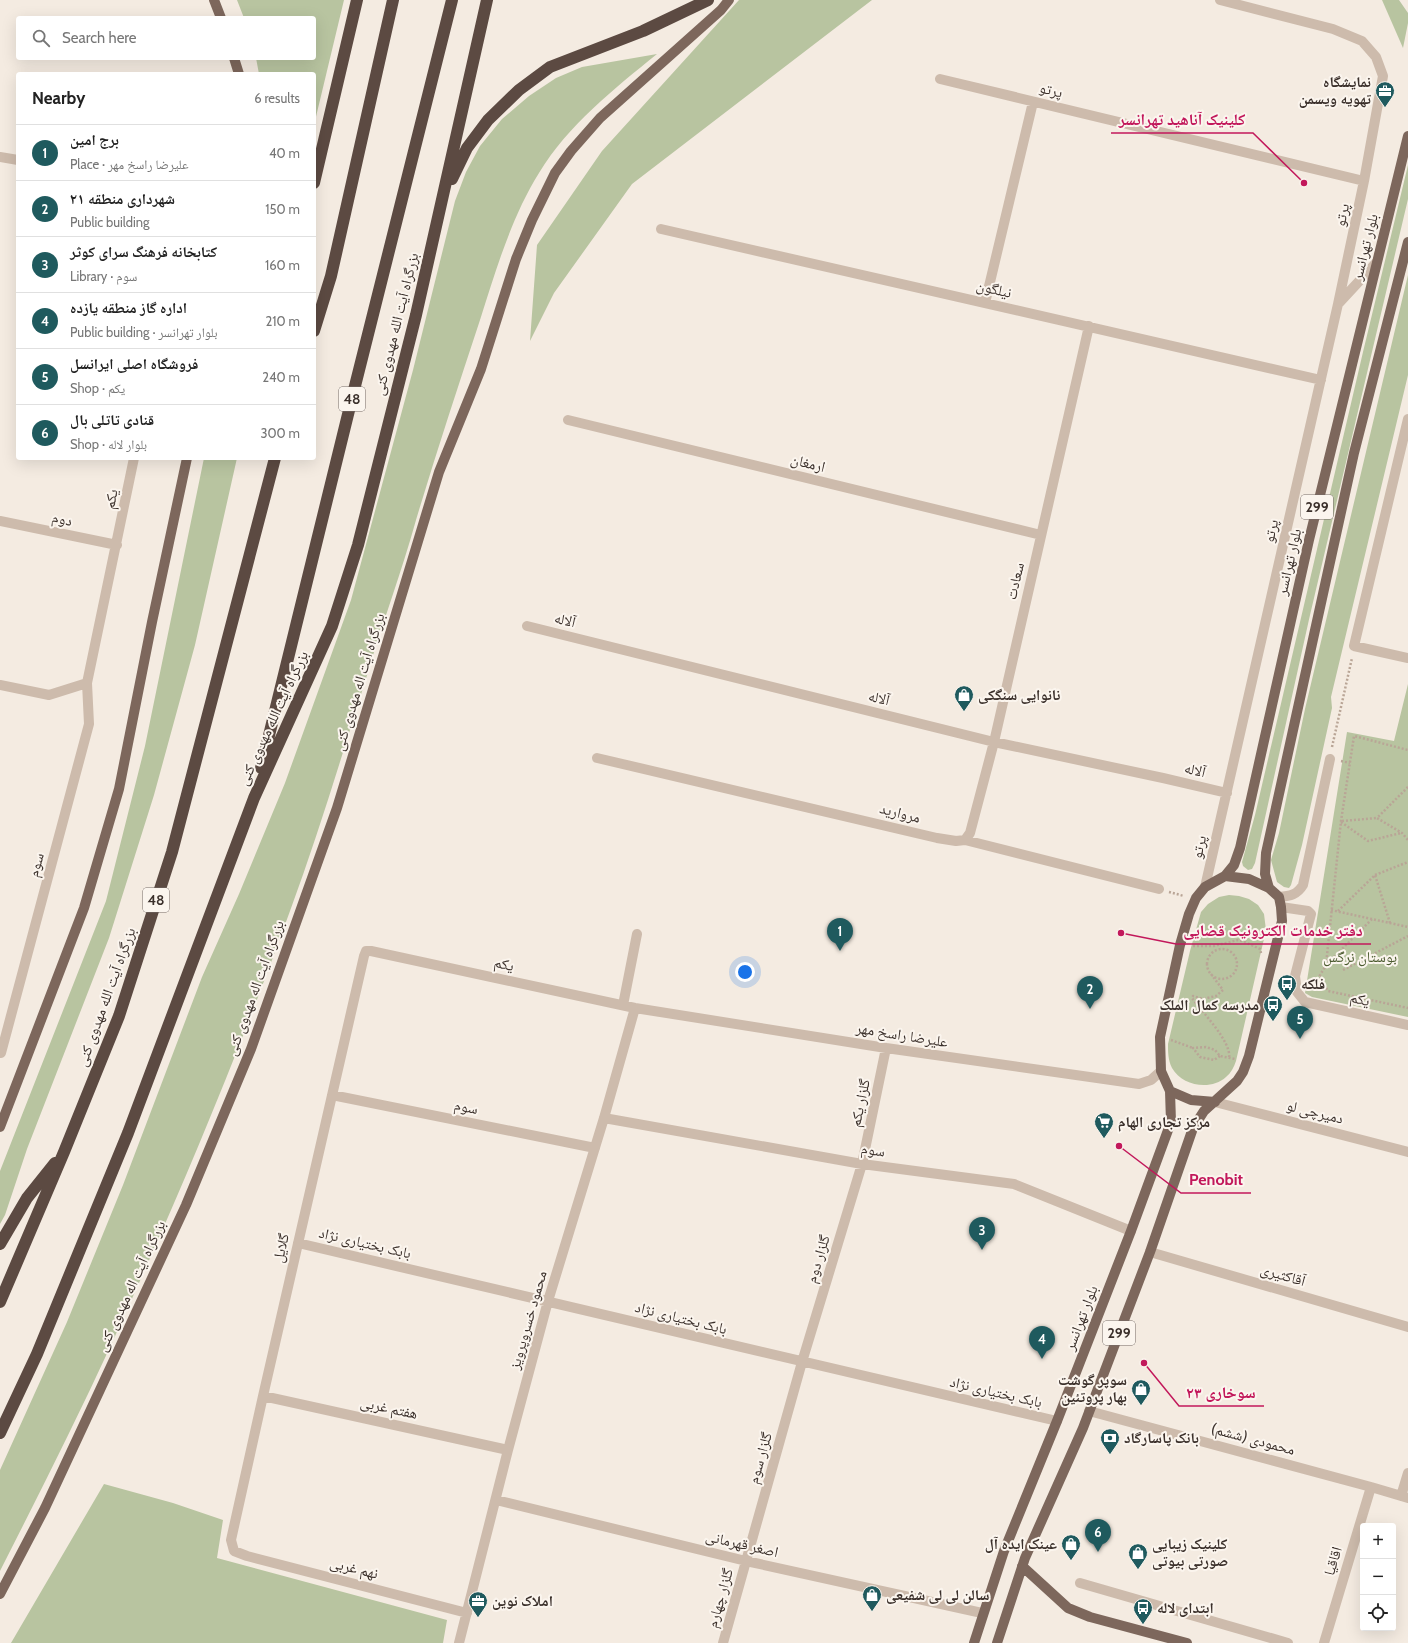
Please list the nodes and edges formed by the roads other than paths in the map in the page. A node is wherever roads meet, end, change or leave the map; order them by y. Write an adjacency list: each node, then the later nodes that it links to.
1 (214, 0): 9 (main road)
2 (357, 0): 17 (highway)
3 (393, 0): 25 (highway)
4 (452, 0): 46 (highway, بزرگراه آیت الله مهدوی کنی / 48)
5 (487, 0): 19 (highway, بزرگراه آیت الله مهدوی کنی)
6 (708, 0): 19 (highway)
7 (729, 0): 91 (main road, بزرگراه آیت اله مهدوی کنی)
8 (1220, 0): 18 (street, پرتو)
9 (220, 16)
10 (235, 60): 11 (main road)
11 (238, 72)
12 (940, 79): 13 (street, پرتو)
13 (1033, 102): 18 (street, پرتو); 23 (street)
14 (1408, 136): 22 (main road, بلوار تهرانسر / 299)
15 (0, 156): 16 (street)
16 (16, 160)
17 (316, 174)
18 (1364, 181): 24 (street, پرتو)
19 (444, 196): 46 (highway, بزرگراه آیت الله مهدوی کنی)
20 (661, 229): 23 (street, نیلگون)
21 (1408, 242): 50 (main road, 299)
22 (1376, 263): 24 (street); 48 (main road, بلوار تهرانسر / 299)
23 (985, 303): 26 (street, نیلگون)
24 (1338, 304): 27 (street, پرتو)
25 (316, 325)
26 (1089, 326): 27 (street, نیلگون); 36 (street, سعادت)
27 (1321, 380): 45 (street, پرتو)
28 (1408, 419): 39 (street)
29 (568, 420): 36 (street, ارمغان)
30 (134, 460): 37 (street, یکم)
31 (188, 460): 65 (main road)
32 (270, 460): 34 (highway, بزرگراه آیت الله مهدوی کنی)
33 (274, 460): 34 (highway, بزرگراه آیت الله مهدوی کنی / 48)
34 (267, 484): 67 (highway, بزرگراه آیت الله مهدوی کنی / 48)
35 (0, 521): 37 (street, دوم)
36 (1041, 536): 42 (street, سعادت)
37 (117, 545): 40 (street, سوم)
38 (526, 626): 42 (street, آلاله)
39 (1408, 658)
40 (87, 683): 41 (street); 59 (street, سوم)
41 (0, 685)
42 (994, 742): 45 (street, آلاله); 47 (street, سعادت)
43 (597, 758): 47 (street, مروارید)
44 (1330, 759): 52 (street)
45 (1226, 793): 49 (street, پرتو)
46 (254, 798): 81 (highway, 48)
47 (965, 840): 51 (street, مروارید)
48 (1225, 876): 49 (main road); 50 (main road)
49 (1205, 887): 60 (main road)
50 (1269, 888): 52 (main road)
51 (1159, 890)
52 (1280, 902): 57 (street, یکم); 63 (main road)
53 (637, 934): 55 (street)
54 (366, 951): 55 (street, یکم); 62 (street, گلایل)
55 (623, 1005): 56 (street, یکم)
56 (635, 1008): 58 (street, علیرضا راسخ مهر); 64 (street, محمود خسروپرویز)
57 (1408, 1025)
58 (886, 1048): 60 (street, علیرضا راسخ مهر); 69 (street, گلزار یکم)
59 (1, 1053)
60 (1161, 1070): 61 (main road)
61 (1170, 1091): 63 (main road); 70 (main road, بلوار تهرانسر / 299)
62 (332, 1095): 66 (street, سوم); 71 (street, گلایل)
63 (1215, 1102): 68 (street, دمیرچی لو); 73 (main road, 299)
64 (604, 1118): 66 (street, محمود خسروپرویز); 69 (street, سوم)
65 (0, 1127)
66 (595, 1148): 74 (street, محمود خسروپرویز)
67 (64, 1152): 72 (highway); 75 (highway, بزرگراه آیت الله مهدوی کنی / 48)
68 (1408, 1152)
69 (862, 1164): 70 (street, سوم); 77 (street, گلزار دوم)
70 (1131, 1231): 80 (main road, بلوار تهرانسر / 299)
71 (298, 1243): 74 (street, بابک بختیاری نژاد); 78 (street, گلایل)
72 (0, 1244)
73 (1150, 1252): 76 (street, آقاکثیری); 79 (main road, 299)
74 (548, 1301): 77 (street, بابک بختیاری نژاد); 82 (street, محمود خسروپرویز)
75 (0, 1302)
76 (1408, 1327)
77 (802, 1362): 80 (street, بابک بختیاری نژاد); 88 (street, گلزار سوم)
78 (263, 1396): 82 (street, هفتم غربی); 87 (street, گلایل)
79 (1089, 1411): 84 (street, محمودی (ششم)); 89 (main road, 299)
80 (1057, 1422): 93 (main road, بلوار تهرانسر / 299)
81 (0, 1433)
82 (508, 1450): 86 (street, محمود خسروپرویز)
83 (1408, 1473): 85 (street)
84 (1371, 1487): 85 (street, محمودی (ششم)); 100 (street, اقاقیا)
85 (1405, 1497)
86 (496, 1500): 88 (street, اصغر قهرمانی); 92 (street, محمود خسروپرویز)
87 (234, 1551): 92 (street, نهم غربی)
88 (746, 1561): 93 (street, اصغر قهرمانی); 95 (street, گلزار چهارم)
89 (1022, 1566): 97 (main road); 98 (main road)
90 (1080, 1583): 99 (street)
91 (0, 1594)
92 (467, 1613): 94 (street, محمود خسروپرویز)
93 (982, 1613): 96 (main road, بلوار تهرانسر / 299)
94 (459, 1643)
95 (723, 1643)
96 (974, 1643)
97 (997, 1643)
98 (1187, 1643)
99 (1288, 1643)
100 (1324, 1643)

